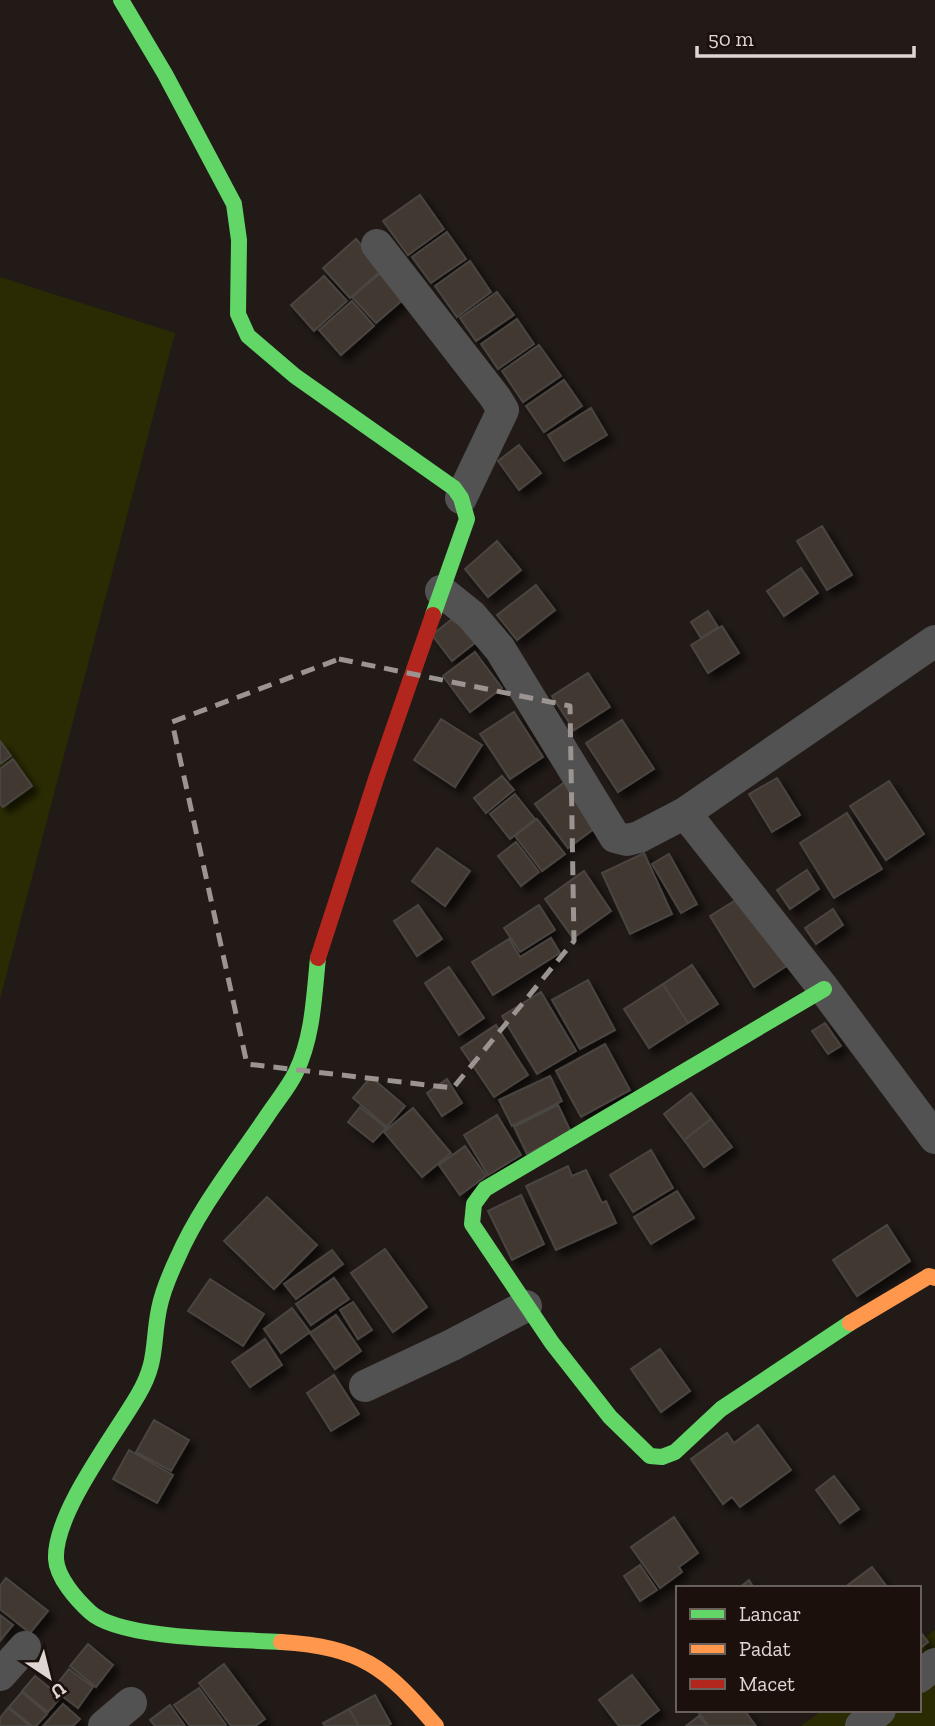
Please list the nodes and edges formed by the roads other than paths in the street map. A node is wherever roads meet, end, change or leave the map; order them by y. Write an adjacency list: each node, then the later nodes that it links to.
1 (121, 0): 3 (street)
2 (377, 245): 3 (street)
3 (461, 498): 4 (street)
4 (441, 591): 6 (street); 19 (street)
5 (935, 641): 6 (street)
6 (685, 813): 7 (street)
7 (824, 989): 8 (street); 10 (street)
8 (935, 1138)
9 (935, 1278): 10 (street)
10 (526, 1306): 11 (street)
11 (365, 1386)
12 (25, 1647): 14 (street)
13 (935, 1664): 15 (street)
14 (0, 1675)
15 (921, 1675)
16 (131, 1703): 18 (street)
17 (878, 1712): 20 (street)
18 (104, 1726)
19 (436, 1726)
20 (861, 1726)

